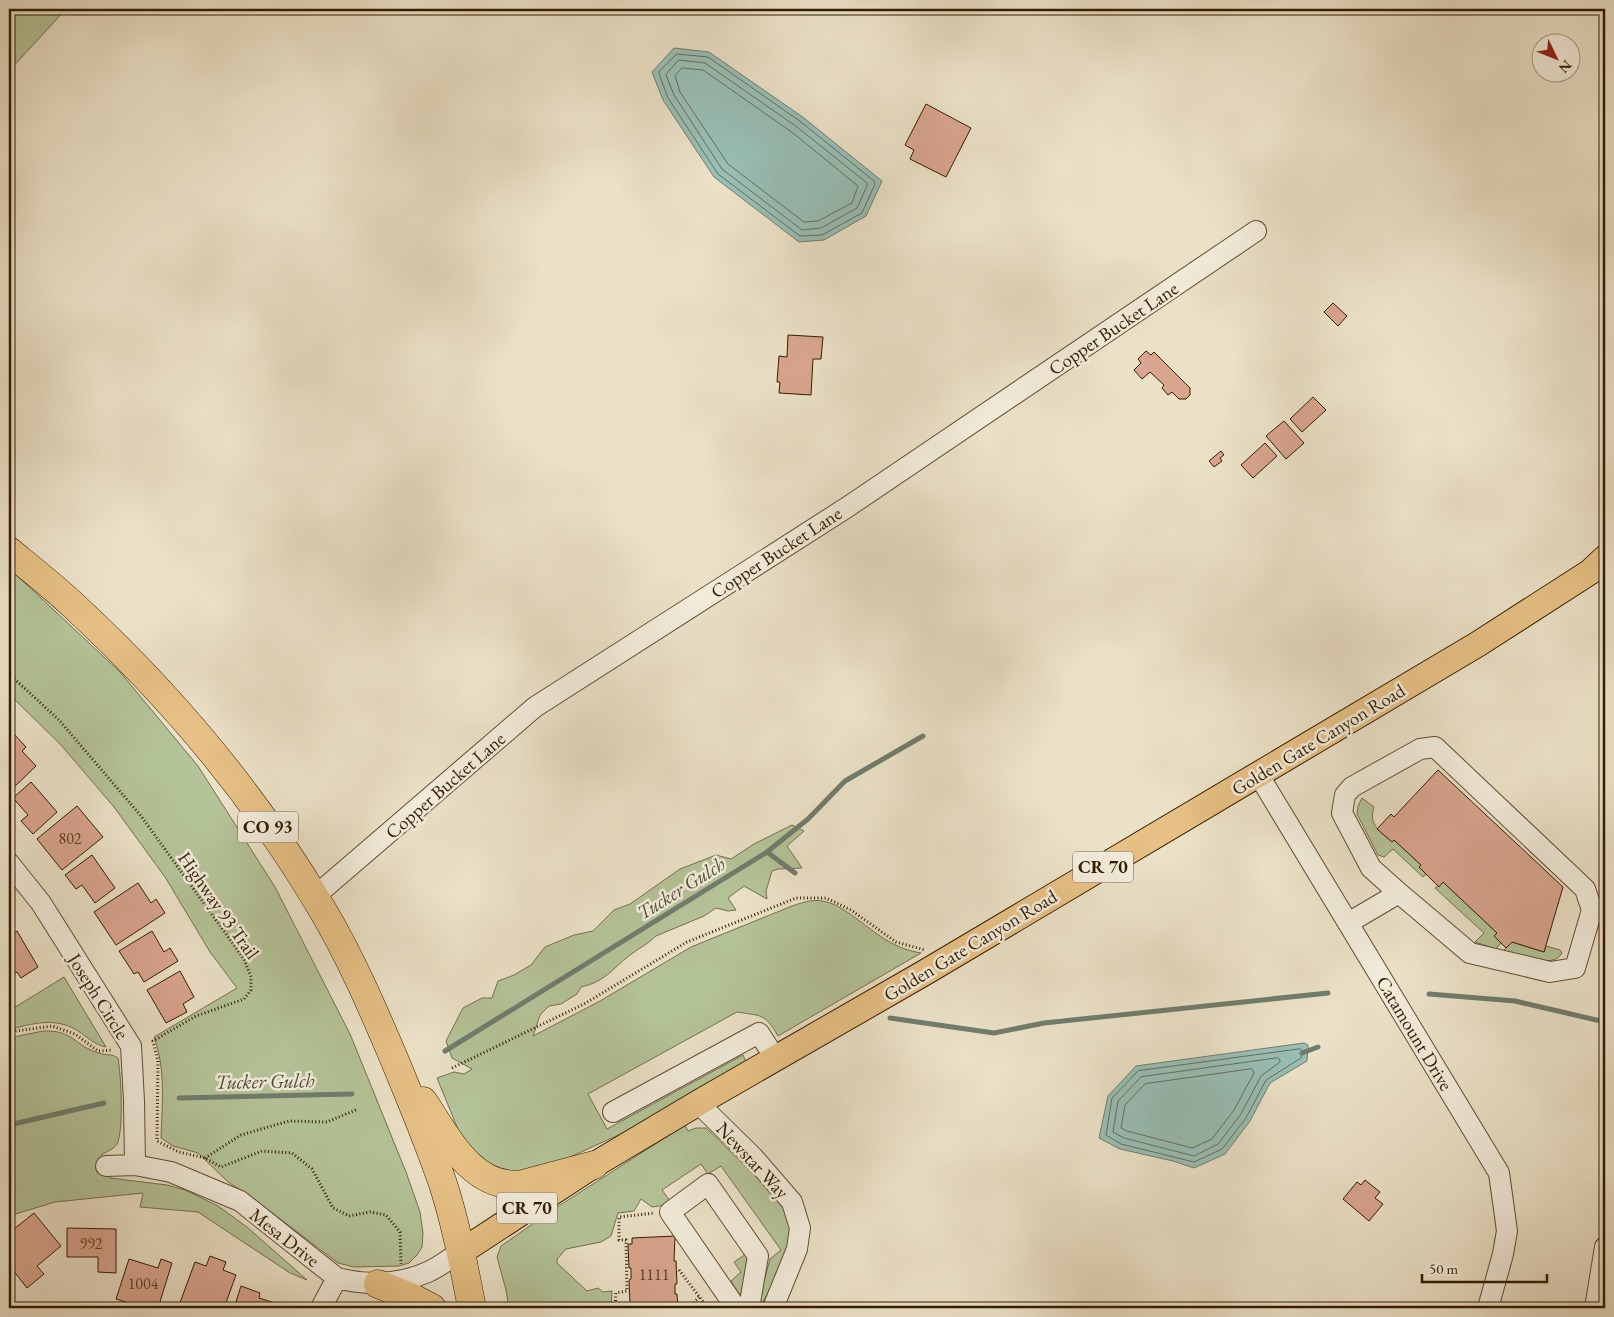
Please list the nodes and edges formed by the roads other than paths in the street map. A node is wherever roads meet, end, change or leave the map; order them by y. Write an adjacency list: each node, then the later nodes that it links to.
1 (1256, 232): 7 (street, Copper Bucket Lane)
2 (9, 551): 7 (highway, CO 93)
3 (1602, 567): 4 (main road, Golden Gate Canyon Road / CR 70)
4 (1258, 774): 8 (street, Catamount Drive); 10 (main road, Golden Gate Canyon Road / CR 70)
5 (11, 871): 13 (street, Joseph Circle)
6 (1400, 893): 6 (street); 8 (street)
7 (314, 897): 9 (highway, CO 93)
8 (1348, 923): 26 (street, Catamount Drive)
9 (394, 1058): 14 (highway); 17 (highway, CO 93)
10 (775, 1058): 11 (main road, Golden Gate Canyon Road / CR 70); 12 (street)
11 (698, 1103): 14 (main road, Golden Gate Canyon Road / CR 70); 25 (street, Newstar Way)
12 (613, 1112)
13 (135, 1165): 15 (street, Mesa Drive); 18 (street, Mesa Drive)
14 (594, 1165): 17 (main road, Golden Gate Canyon Road / CR 70)
15 (106, 1166)
16 (1605, 1247): 27 (street)
17 (461, 1252): 19 (street, Mesa Drive); 22 (highway, CO 93)
18 (336, 1278): 19 (street, Mesa Drive); 20 (street)
19 (390, 1282): 21 (highway)
20 (321, 1308)
21 (432, 1308)
22 (472, 1308)
23 (736, 1308): 24 (street)
24 (749, 1308)
25 (773, 1308)
26 (1488, 1308)
27 (1596, 1308)

